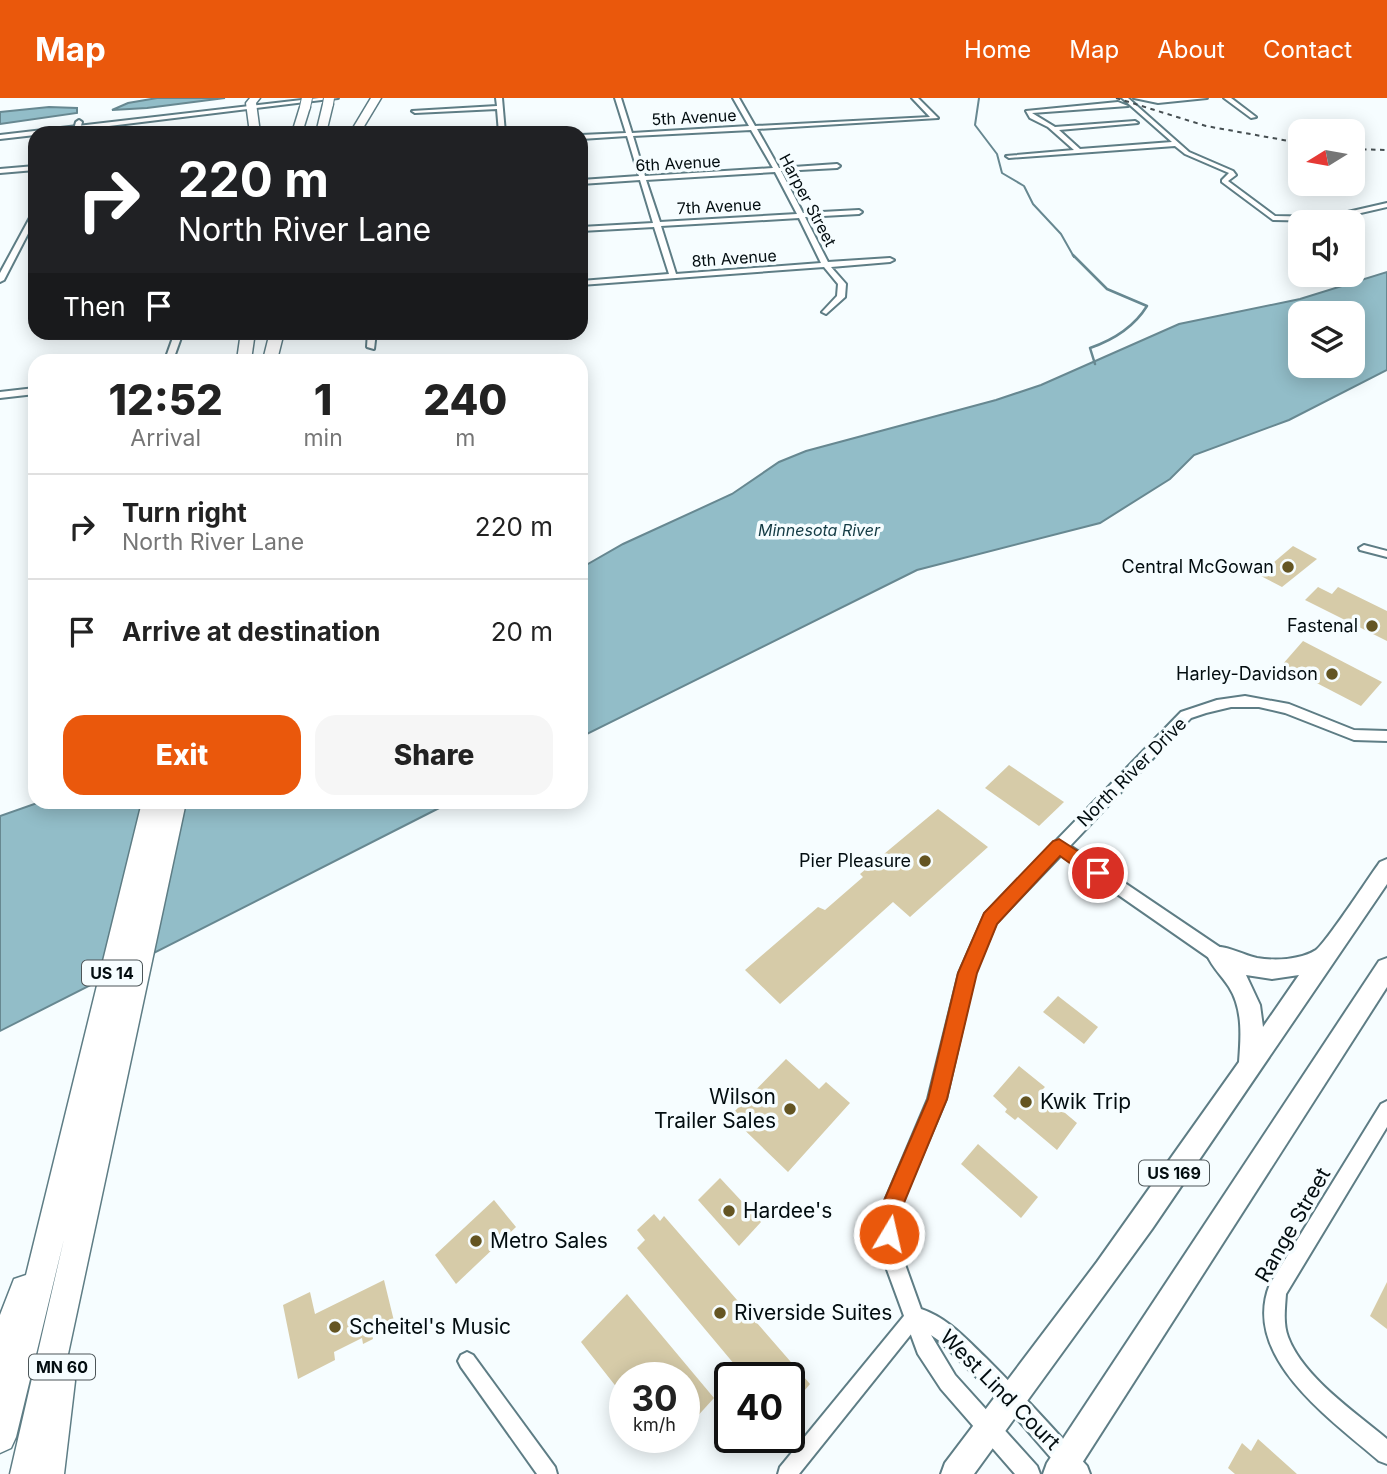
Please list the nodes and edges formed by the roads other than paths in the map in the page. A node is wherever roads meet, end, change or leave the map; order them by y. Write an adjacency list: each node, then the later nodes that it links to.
1 (291, 98): 12 (street)
2 (376, 98): 22 (highway)
3 (499, 98): 14 (street)
4 (618, 98): 28 (street)
5 (736, 98): 24 (street, Harper Street)
6 (915, 98): 24 (street, 5th Avenue)
7 (1137, 98): 8 (street)
8 (1204, 98)
9 (1227, 98): 16 (street)
10 (331, 100): 12 (street); 21 (highway)
11 (1122, 102): 25 (street); 30 (street)
12 (253, 103): 18 (street); 19 (highway)
13 (306, 103): 20 (highway)
14 (500, 107): 15 (street); 23 (street)
15 (415, 111)
16 (1253, 117)
17 (1135, 123): 25 (street)
18 (92, 126)
19 (255, 126)
20 (299, 126)
21 (323, 126)
22 (359, 126)
23 (501, 126)
24 (751, 128): 28 (street, 5th Avenue); 36 (street, Harper Street)
25 (1054, 130): 31 (street)
26 (28, 132): 27 (street)
27 (0, 134)
28 (629, 135): 29 (street, 5th Avenue); 37 (street)
29 (588, 137)
30 (1175, 144): 31 (street); 39 (street)
31 (1078, 150): 32 (street)
32 (1009, 156)
33 (837, 166): 36 (street, 6th Avenue)
34 (28, 169): 35 (street)
35 (0, 171)
36 (778, 171): 37 (street, 6th Avenue); 41 (street, Harper Street)
37 (643, 179): 38 (street, 6th Avenue); 42 (street)
38 (588, 182)
39 (1387, 205)
40 (859, 212): 41 (street, 7th Avenue)
41 (800, 216): 42 (street, 7th Avenue); 46 (street, Harper Street)
42 (657, 224): 44 (street, 7th Avenue); 47 (street)
43 (28, 227): 48 (street)
44 (588, 229)
45 (890, 260): 46 (street, 8th Avenue)
46 (826, 265): 47 (street, 8th Avenue); 50 (street, Harper Street)
47 (674, 276): 49 (street, 8th Avenue)
48 (0, 280)
49 (588, 282)
50 (826, 312)
51 (371, 340): 52 (street)
52 (371, 347)
53 (28, 392): 54 (street)
54 (0, 395)
55 (1364, 548): 56 (street)
56 (1387, 554)
57 (1387, 736): 60 (street, North River Drive)
58 (150, 809): 67 (highway, US 14)
59 (174, 809): 68 (highway, US 14)
60 (1059, 846): 62 (street); 69 (street, North River Drive)
61 (1387, 868): 63 (highway, US 169)
62 (1218, 955): 63 (highway); 65 (highway)
63 (1323, 957): 65 (highway, US 169)
64 (1387, 968): 76 (highway)
65 (1251, 1066): 72 (highway, US 169)
66 (1387, 1111): 75 (street, Range Street)
67 (70, 1155): 70 (highway); 74 (highway, US 14)
68 (75, 1261): 77 (highway, US 14); 78 (highway, MN 60)
69 (914, 1317): 72 (street, West Lind Court); 73 (street, West Lind Court); 80 (street)
70 (0, 1358)
71 (467, 1361): 79 (street)
72 (1013, 1399): 73 (highway, US 169); 76 (street, West Lind Court)
73 (989, 1429): 81 (highway, US 169); 82 (street, West Lind Court)
74 (0, 1437)
75 (1387, 1453)
76 (1068, 1469)
77 (26, 1474)
78 (48, 1474)
79 (548, 1474)
80 (787, 1474)
81 (956, 1474)
82 (1029, 1474)

